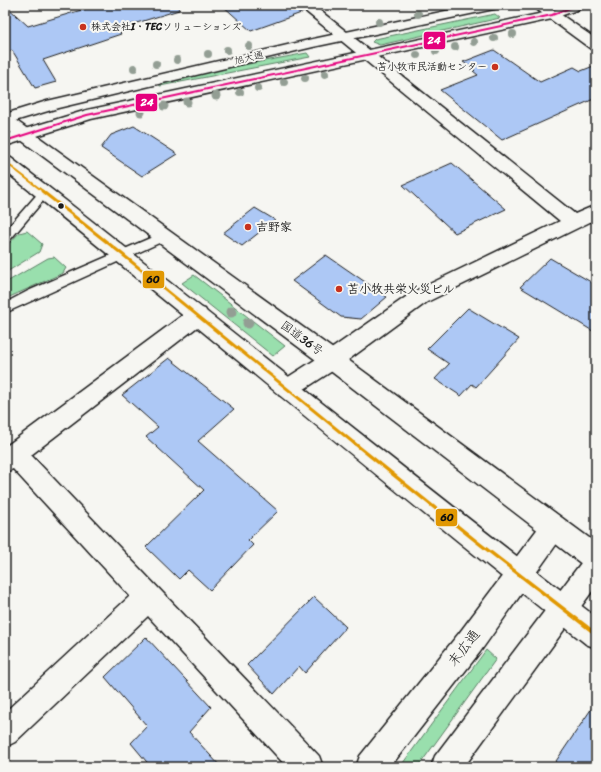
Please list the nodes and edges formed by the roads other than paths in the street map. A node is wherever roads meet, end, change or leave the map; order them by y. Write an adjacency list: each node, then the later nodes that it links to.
1 (304, 5): 6 (main road)
2 (494, 5): 6 (main road, 旭大通)
3 (538, 5): 5 (main road)
4 (577, 5): 5 (main road, 旭大通)
5 (552, 15): 7 (main road); 8 (main road, 旭大通)
6 (343, 37): 8 (main road); 9 (main road, 旭大通)
7 (596, 46)
8 (366, 55): 10 (main road, 旭大通); 15 (main road)
9 (5, 120): 10 (main road, 国道36号)
10 (25, 134): 11 (main road, 旭大通); 16 (main road, 国道36号)
11 (5, 141)
12 (5, 162): 13 (main road)
13 (44, 193): 17 (lane); 18 (main road)
14 (596, 211): 15 (main road)
15 (573, 222): 21 (main road)
16 (164, 236): 18 (lane); 21 (main road, 国道36号)
17 (5, 238)
18 (122, 254): 19 (lane); 20 (main road)
19 (5, 308)
20 (198, 315): 22 (main road); 23 (main road)
21 (332, 360): 22 (main road); 24 (main road, 国道36号)
22 (287, 390): 27 (main road)
23 (10, 457): 28 (main road)
24 (554, 527): 25 (main road, 国道36号); 27 (main road, 末広通)
25 (596, 559)
26 (596, 564): 29 (main road)
27 (519, 575): 29 (main road); 34 (main road, 末広通)
28 (148, 597): 31 (main road); 33 (main road)
29 (563, 608): 30 (main road); 32 (main road)
30 (596, 634)
31 (5, 732)
32 (454, 764)
33 (308, 767)
34 (371, 767)

